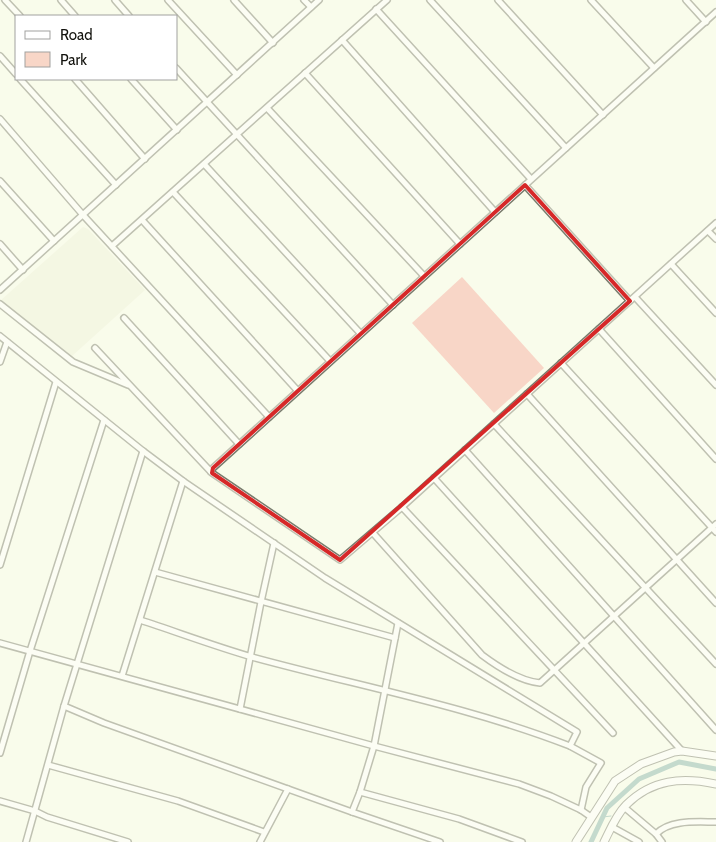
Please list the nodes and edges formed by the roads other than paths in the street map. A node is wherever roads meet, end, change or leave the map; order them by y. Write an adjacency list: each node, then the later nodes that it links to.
1 (5, 0): 16 (street)
2 (61, 0): 17 (street)
3 (115, 0): 18 (street)
4 (168, 0): 27 (street)
5 (234, 0): 21 (street)
6 (304, 0): 13 (street)
7 (320, 0): 13 (street)
8 (386, 0): 14 (street)
9 (430, 0): 37 (street)
10 (498, 0): 33 (street)
11 (591, 0): 23 (street)
12 (686, 0): 19 (street)
13 (311, 8): 21 (street)
14 (376, 9): 20 (street); 40 (street)
15 (716, 12): 19 (street)
16 (19, 15)
17 (74, 15)
18 (128, 15)
19 (706, 22): 23 (street)
20 (342, 40): 26 (street); 45 (street)
21 (273, 43): 27 (street)
22 (0, 56): 25 (street)
23 (654, 68): 33 (street)
24 (178, 70): 31 (street)
25 (15, 73)
26 (305, 73): 32 (street); 53 (street)
27 (237, 75): 31 (street)
28 (21, 80): 42 (street)
29 (76, 80): 38 (street)
30 (132, 80): 35 (street)
31 (207, 102): 35 (street); 36 (street)
32 (267, 108): 36 (street); 57 (street)
33 (603, 115): 37 (street)
34 (0, 119): 46 (street)
35 (177, 130): 38 (street)
36 (236, 135): 39 (street); 61 (street)
37 (566, 148): 40 (street)
38 (145, 159): 42 (street)
39 (204, 164): 44 (street); 65 (street)
40 (531, 179): 43 (street)
41 (0, 181): 51 (street)
42 (116, 185): 46 (street)
43 (525, 185): 45 (street); 59 (street)
44 (173, 192): 47 (street); 69 (street)
45 (495, 212): 53 (street)
46 (83, 215): 51 (street); 54 (street)
47 (142, 220): 54 (street); 75 (street)
48 (716, 223): 49 (street)
49 (708, 231): 50 (street); 55 (street)
50 (716, 239)
51 (54, 241): 56 (street)
52 (0, 244): 56 (street)
53 (460, 244): 57 (street)
54 (112, 246): 77 (street)
55 (671, 264): 59 (street); 62 (street)
56 (23, 270): 58 (street)
57 (424, 276): 61 (street)
58 (0, 290)
59 (632, 299): 64 (street); 73 (street)
60 (0, 304): 74 (street)
61 (393, 305): 65 (street)
62 (716, 312)
63 (124, 318): 80 (street)
64 (599, 329): 71 (street); 83 (street)
65 (360, 334): 69 (street)
66 (0, 336): 67 (street)
67 (7, 342): 70 (street); 72 (street)
68 (96, 348): 74 (street)
69 (330, 361): 75 (street)
70 (0, 362)
71 (561, 363): 76 (street); 88 (street)
72 (56, 382): 78 (street); 92 (street)
73 (716, 385)
74 (131, 386): 84 (street)
75 (297, 390): 77 (street)
76 (527, 394): 79 (street); 91 (street)
77 (269, 417): 80 (street)
78 (104, 420): 82 (street); 103 (street)
79 (494, 424): 81 (street); 94 (street)
80 (239, 444): 84 (street)
81 (465, 450): 85 (street); 97 (street)
82 (143, 451): 86 (street); 105 (street)
83 (716, 459)
84 (211, 472): 89 (street)
85 (434, 478): 87 (street); 102 (street)
86 (183, 481): 90 (street); 93 (street)
87 (402, 507): 89 (street); 107 (street)
88 (715, 528): 91 (street)
89 (372, 533): 107 (street)
90 (274, 543): 95 (street); 99 (street)
91 (677, 560): 94 (street); 96 (street)
92 (0, 565)
93 (154, 572): 95 (street); 98 (street)
94 (646, 587): 97 (street); 106 (street)
95 (261, 602): 100 (street); 104 (street)
96 (716, 603)
97 (614, 616): 102 (street); 112 (street)
98 (140, 620): 104 (street); 108 (street)
99 (398, 623): 100 (street); 115 (street)
100 (395, 638): 109 (street)
101 (0, 643): 103 (street)
102 (584, 643): 107 (street); 116 (street)
103 (30, 651): 105 (street); 117 (street)
104 (250, 656): 109 (street); 111 (street)
105 (77, 664): 108 (street); 110 (street)
106 (716, 664)
107 (554, 670): 113 (street)
108 (122, 676): 111 (street)
109 (384, 690): 114 (street); 115 (street)
110 (64, 706): 119 (street); 121 (street)
111 (240, 709): 114 (street)
112 (716, 730)
113 (613, 733)
114 (374, 746): 122 (street); 125 (street)
115 (570, 746): 125 (street)
116 (682, 751): 118 (street); 128 (street)
117 (0, 753)
118 (716, 756)
119 (48, 765): 126 (street); 131 (street)
120 (716, 784): 124 (street)
121 (288, 789): 127 (street); 131 (street)
122 (360, 792): 127 (street); 137 (street)
123 (0, 801): 126 (street)
124 (624, 807): 130 (street); 132 (street)
125 (582, 810): 128 (street)
126 (35, 811): 133 (street); 134 (street)
127 (352, 812): 136 (street)
128 (591, 817): 138 (street)
129 (716, 822): 132 (street)
130 (612, 827): 139 (street); 140 (street)
131 (264, 832): 135 (street)
132 (656, 834): 141 (street)
133 (26, 842)
134 (128, 842)
135 (260, 842)
136 (440, 842)
137 (522, 842)
138 (576, 842)
139 (604, 842)
140 (639, 842)
141 (662, 842)

